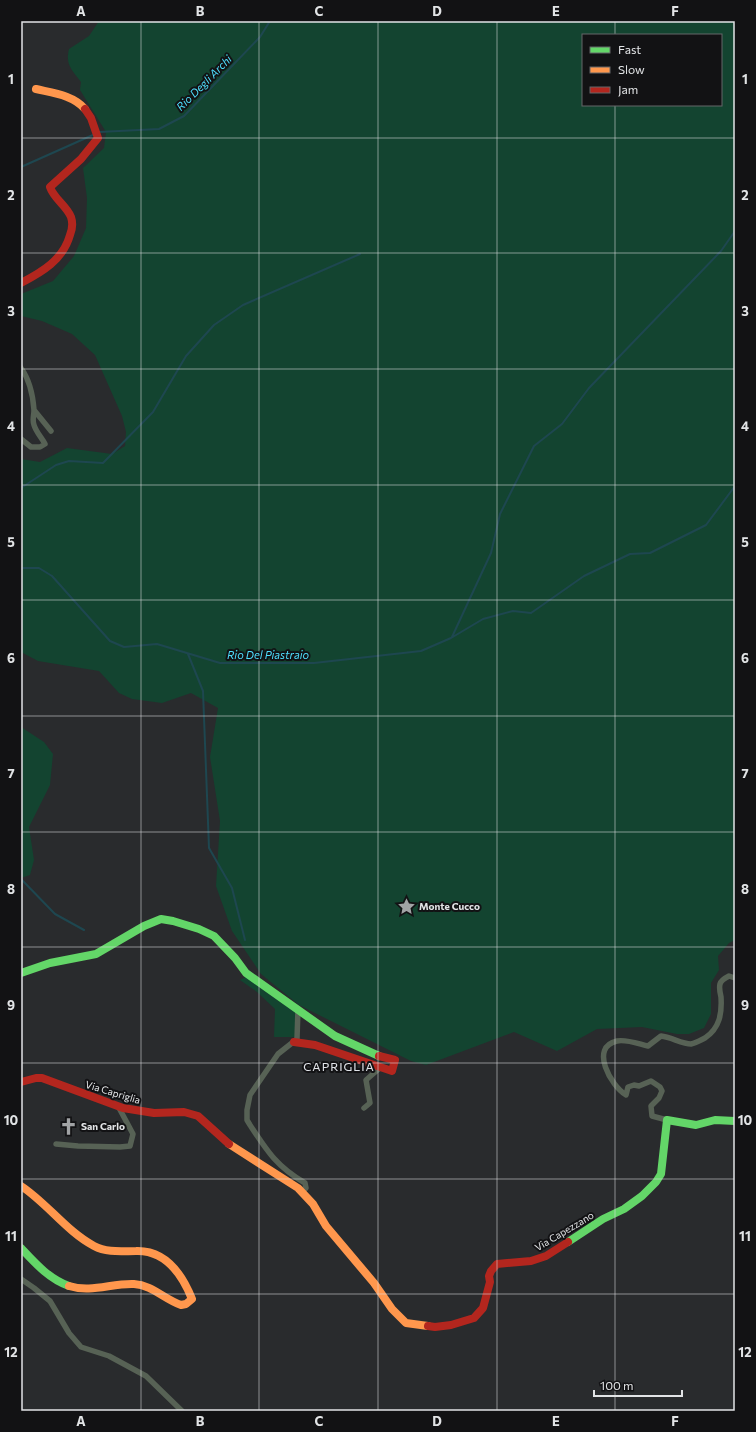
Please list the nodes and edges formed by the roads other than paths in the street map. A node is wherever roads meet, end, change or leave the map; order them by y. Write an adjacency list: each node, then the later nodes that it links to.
1 (36, 89): 2 (street)
2 (21, 283)
3 (21, 368): 4 (street)
4 (34, 410): 5 (street); 6 (street)
5 (51, 431)
6 (21, 440)
7 (21, 973): 9 (street)
8 (735, 978): 15 (street)
9 (298, 1009): 10 (street); 11 (street)
10 (294, 1042): 11 (street); 19 (street)
11 (381, 1067): 14 (street)
12 (21, 1082): 13 (street, Via Capriglia)
13 (118, 1106): 17 (street); 19 (street, Via Capriglia)
14 (364, 1108)
15 (667, 1120): 16 (street); 19 (street, Via Capezzano)
16 (735, 1121)
17 (56, 1144)
18 (21, 1186): 20 (street)
19 (298, 1188)
20 (21, 1248)
21 (21, 1279): 22 (street)
22 (182, 1411)

